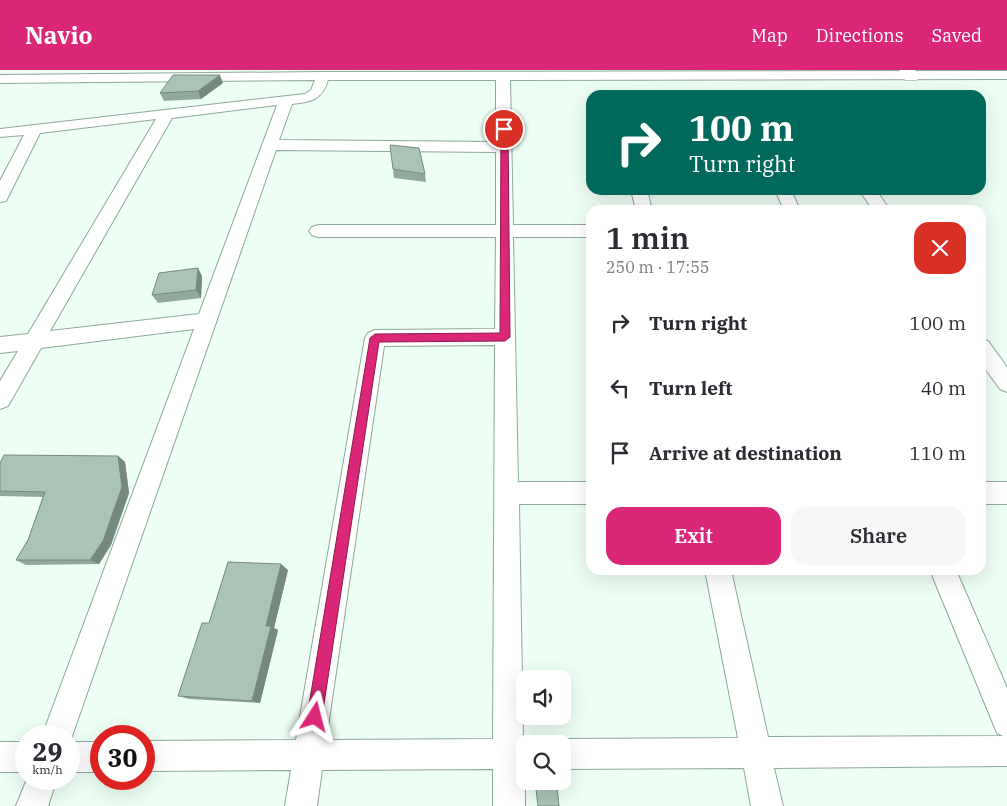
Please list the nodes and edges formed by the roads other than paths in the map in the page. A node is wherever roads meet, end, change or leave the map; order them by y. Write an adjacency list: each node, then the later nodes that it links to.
1 (368, 73): 5 (street); 7 (street)
2 (909, 73): 4 (street); 6 (street)
3 (208, 74): 5 (street); 9 (street)
4 (1007, 75)
5 (323, 76): 11 (street)
6 (781, 76): 8 (street); 10 (street)
7 (504, 77): 8 (street); 16 (street)
8 (736, 78)
9 (0, 79)
10 (790, 89)
11 (286, 100): 12 (street); 15 (street)
12 (167, 112): 13 (street); 23 (street)
13 (35, 128): 14 (street); 17 (street)
14 (0, 132)
15 (270, 144): 16 (street); 21 (street)
16 (504, 147): 19 (street)
17 (0, 197)
18 (318, 231): 19 (street)
19 (504, 231): 20 (street); 22 (street)
20 (586, 231)
21 (207, 320): 23 (street); 35 (street)
22 (505, 337): 28 (street); 41 (street)
23 (34, 341): 24 (street); 27 (street)
24 (0, 345)
25 (986, 354): 26 (street)
26 (1007, 383)
27 (0, 400)
28 (507, 493): 29 (street); 36 (street)
29 (586, 493)
30 (986, 493): 31 (street)
31 (1007, 493)
32 (719, 575): 38 (street)
33 (945, 575): 34 (street)
34 (1007, 723)
35 (61, 725)
36 (516, 735)
37 (1007, 751): 38 (street)
38 (756, 753): 40 (street); 50 (street)
39 (516, 754): 41 (street)
40 (571, 754)
41 (309, 755): 42 (street); 48 (street)
42 (155, 756)
43 (0, 757): 44 (street)
44 (15, 757)
45 (516, 760): 49 (street)
46 (38, 790): 47 (street)
47 (32, 806)
48 (301, 806)
49 (509, 806)
50 (767, 806)

